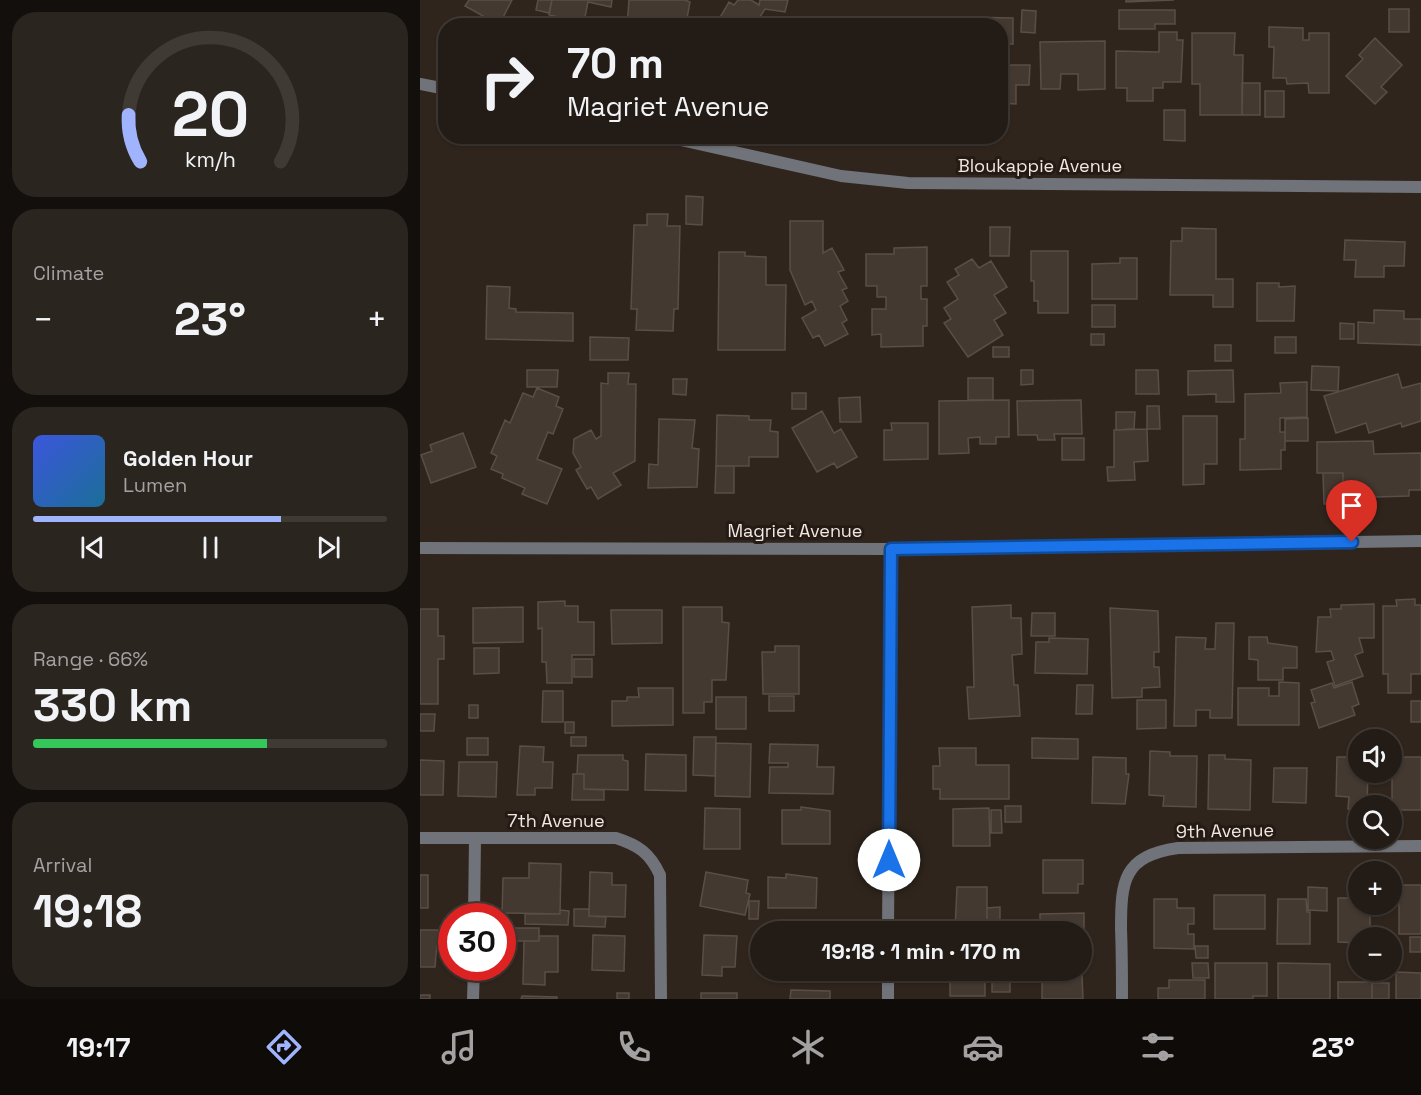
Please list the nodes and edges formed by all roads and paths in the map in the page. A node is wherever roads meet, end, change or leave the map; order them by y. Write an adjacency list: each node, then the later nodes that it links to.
1 (420, 84): 2 (street)
2 (438, 87)
3 (699, 144): 4 (street, Bloukappie Avenue)
4 (1421, 187)
5 (1421, 541): 7 (street, Magriet Avenue)
6 (420, 548): 7 (street, Magriet Avenue)
7 (891, 549): 12 (street)
8 (420, 838): 9 (street, 7th Avenue)
9 (475, 839): 11 (street); 16 (street, 7th Avenue)
10 (1421, 846): 18 (street, 9th Avenue)
11 (474, 903)
12 (888, 921)
13 (474, 981): 15 (street)
14 (888, 981): 17 (street)
15 (473, 999)
16 (661, 999)
17 (888, 999)
18 (1122, 999)

